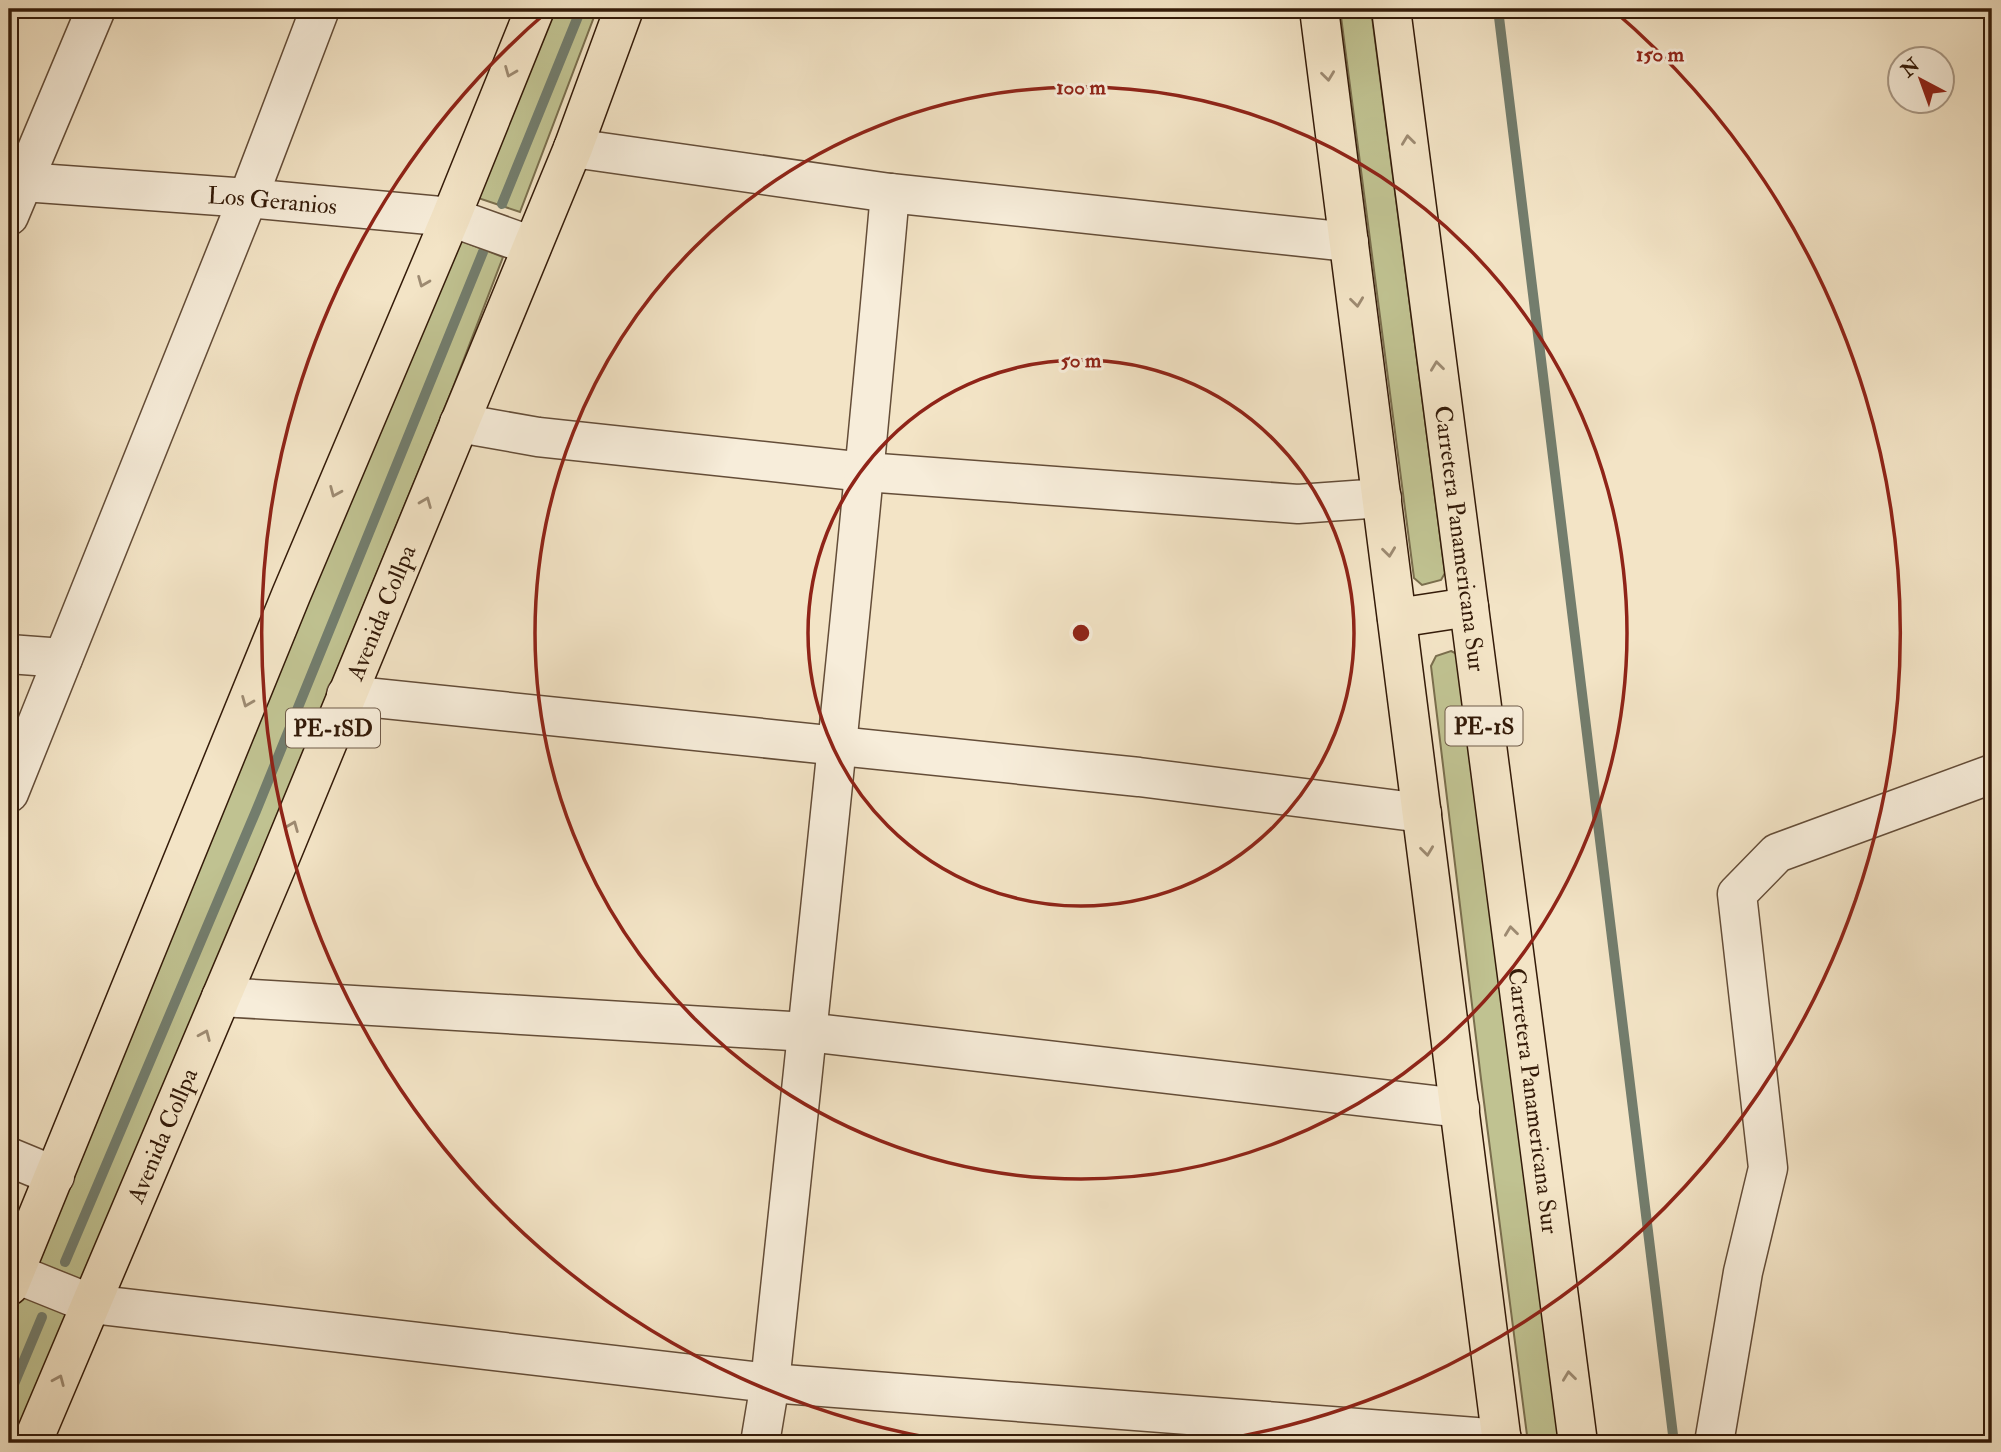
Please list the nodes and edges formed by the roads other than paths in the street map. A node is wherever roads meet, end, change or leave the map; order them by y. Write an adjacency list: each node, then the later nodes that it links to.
1 (96, 9): 8 (street)
2 (320, 9): 10 (street)
3 (535, 9): 12 (highway, one-way to 12)
4 (624, 9): 7 (highway, Avenida Collpa / PE-1SD)
5 (1319, 9): 13 (highway, PE-1S, one-way to 13)
6 (1391, 9): 18 (highway, Carretera Panamericana Sur / PE-1S, one-way to 6)
7 (573, 148): 9 (street); 14 (highway, Avenida Collpa / PE-1SD)
8 (16, 181): 10 (street, Los Geranios); 11 (street)
9 (890, 192): 13 (street); 16 (street)
10 (248, 198): 12 (street, Los Geranios); 21 (street)
11 (9, 216)
12 (451, 218): 14 (street, Los Geranios); 31 (highway, one-way to 31)
13 (1349, 242): 17 (highway, PE-1S, one-way to 17)
14 (532, 246): 15 (highway, Avenida Collpa / PE-1SD)
15 (459, 423): 16 (street); 22 (highway, Avenida Collpa / PE-1SD, one-way to 15)
16 (865, 472): 17 (street); 23 (street)
17 (1382, 498): 19 (highway, PE-1S, one-way to 19)
18 (1469, 607): 19 (highway); 38 (highway, Carretera Panamericana Sur / PE-1S, one-way to 18)
19 (1397, 618): 26 (highway, PE-1S)
20 (9, 654): 21 (street)
21 (63, 658): 25 (street)
22 (346, 695): 23 (street); 27 (highway, Avenida Collpa / PE-1SD, one-way to 22)
23 (837, 746): 26 (street); 28 (street)
24 (1992, 774): 39 (street)
25 (9, 793)
26 (1422, 813): 29 (highway, PE-1S, one-way to 29)
27 (221, 997): 28 (street); 33 (highway, Avenida Collpa / PE-1SD, one-way to 27)
28 (807, 1032): 29 (street); 34 (street)
29 (1460, 1108): 35 (highway, PE-1S)
30 (9, 1157): 31 (street)
31 (55, 1176): 32 (highway)
32 (11, 1280): 33 (street)
33 (91, 1304): 34 (street); 36 (highway, Avenida Collpa / PE-1SD, one-way to 33)
34 (770, 1383): 35 (street); 37 (street)
35 (1502, 1441)
36 (32, 1443)
37 (760, 1443)
38 (1578, 1443)
39 (1714, 1443)

